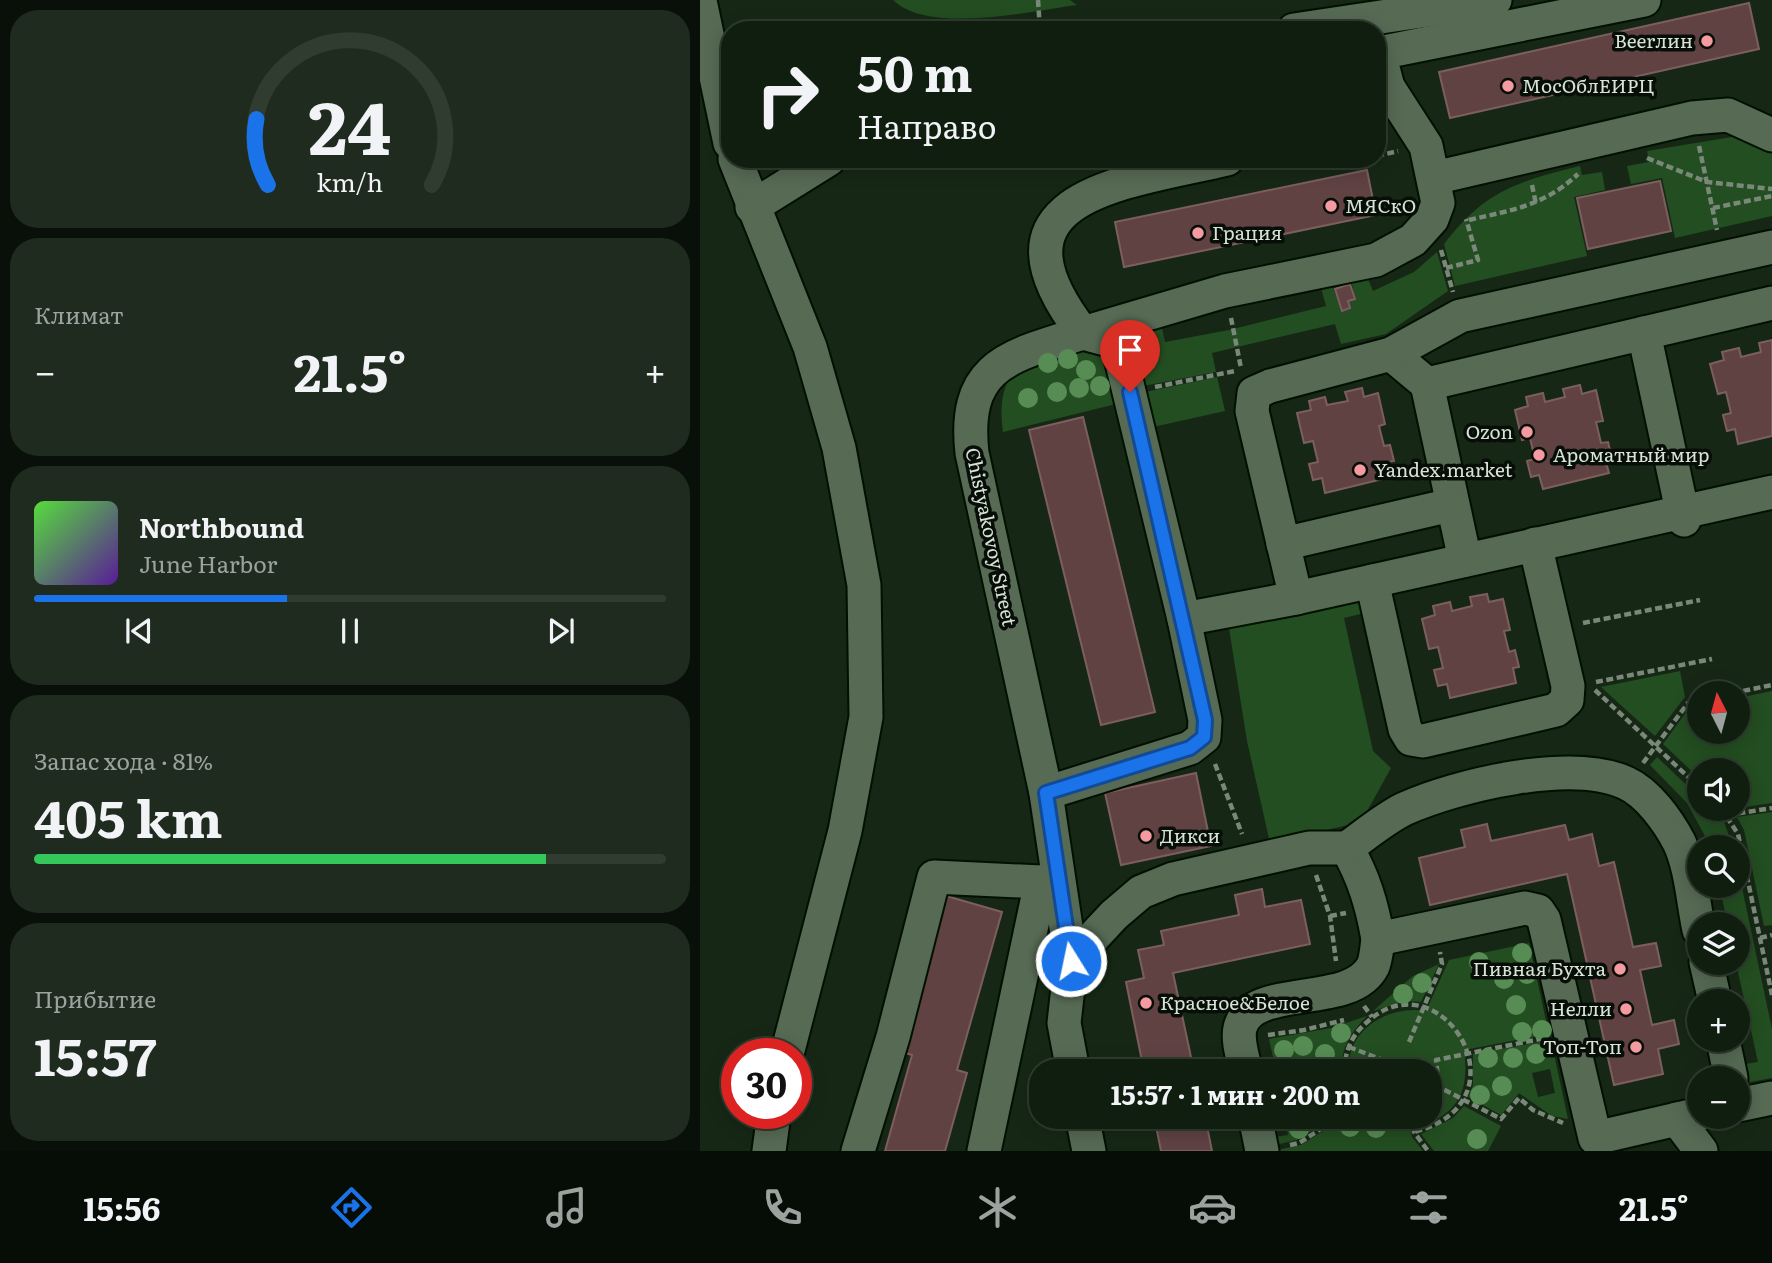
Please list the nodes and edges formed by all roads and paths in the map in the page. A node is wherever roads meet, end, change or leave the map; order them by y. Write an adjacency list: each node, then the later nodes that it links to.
1 (723, 0): 9 (street)
2 (1038, 0): 6 (path)
3 (1495, 0): 7 (street)
4 (1644, 0): 8 (street)
5 (700, 1): 9 (street)
6 (1039, 21)
7 (1386, 33)
8 (1386, 35)
9 (713, 66): 11 (street)
10 (1386, 95): 21 (street)
11 (721, 102)
12 (1692, 118): 13 (street); 14 (street); 18 (path)
13 (1772, 135)
14 (1612, 138): 18 (path); 21 (street); 24 (path)
15 (738, 168): 22 (street)
16 (815, 168): 22 (street)
17 (1189, 168): 31 (street)
18 (1707, 182): 19 (path); 23 (path)
19 (1772, 189)
20 (1772, 196): 23 (path)
21 (1435, 200): 24 (path); 27 (path); 28 (street, Chistyakovoy Street)
22 (752, 207): 73 (street)
23 (1713, 208): 26 (path)
24 (1469, 220): 27 (path)
25 (1772, 247): 26 (street)
26 (1722, 258): 30 (street)
27 (1446, 268): 30 (path)
28 (1226, 291): 31 (street, Chistyakovoy Street); 35 (path)
29 (1772, 303): 32 (street)
30 (1460, 316): 33 (street)
31 (1083, 333): 35 (street); 55 (street, Chistyakovoy Street)
32 (1644, 333): 34 (street); 38 (street)
33 (1391, 355): 34 (street); 39 (street)
34 (1427, 384): 37 (street)
35 (1130, 392): 45 (street)
36 (1772, 492): 38 (street)
37 (1451, 505): 39 (street); 41 (street)
38 (1683, 516): 40 (street)
39 (1283, 544): 43 (street)
40 (1535, 544): 41 (street); 46 (street)
41 (1465, 560): 42 (street)
42 (1372, 581): 43 (street); 46 (street)
43 (1296, 598): 45 (street)
44 (1700, 600): 46 (path)
45 (1184, 619): 51 (street)
46 (1554, 628)
47 (1712, 659): 52 (path)
48 (1772, 685): 49 (path)
49 (1750, 690)
50 (1687, 704): 52 (path)
51 (1204, 737): 55 (street); 60 (path)
52 (1655, 745): 53 (path); 54 (path)
53 (1687, 776)
54 (1629, 784): 59 (street); 63 (street)
55 (1046, 793): 62 (street, Chistyakovoy Street)
56 (1772, 808): 57 (path)
57 (1750, 812)
58 (1731, 821): 66 (path)
59 (1346, 848): 60 (street); 67 (street)
60 (1253, 861): 68 (street)
61 (1313, 865): 69 (path)
62 (1049, 881): 68 (street, Chistyakovoy Street); 97 (street); 98 (street)
63 (1695, 912)
64 (1436, 927): 67 (street); 71 (path); 72 (street)
65 (1772, 935): 66 (path)
66 (1760, 938): 70 (path)
67 (1378, 939): 78 (street)
68 (1071, 961): 77 (street, Chistyakovoy Street)
69 (1337, 970)
70 (1772, 995)
71 (1423, 1006): 74 (path); 75 (path); 76 (path)
72 (1570, 1034): 76 (path); 94 (street)
73 (791, 1038)
74 (1409, 1042)
75 (1349, 1047): 79 (path); 80 (path)
76 (1469, 1052): 81 (path); 84 (path)
77 (1071, 1059)
78 (1244, 1059)
79 (1347, 1059)
80 (1380, 1059)
81 (1436, 1059)
82 (1442, 1089): 84 (path)
83 (1772, 1098): 85 (street)
84 (1463, 1100): 93 (path); 94 (path)
85 (1750, 1103)
86 (1687, 1117): 94 (street)
87 (772, 1129): 96 (street)
88 (1085, 1129): 99 (street)
89 (1258, 1129): 95 (street)
90 (1321, 1129): 95 (path)
91 (1414, 1129): 93 (path)
92 (1693, 1129): 101 (street)
93 (1414, 1132): 100 (path)
94 (1587, 1138)
95 (1262, 1150)
96 (769, 1151)
97 (858, 1151)
98 (984, 1151)
99 (1089, 1151)
100 (1428, 1151)
101 (1701, 1151)

